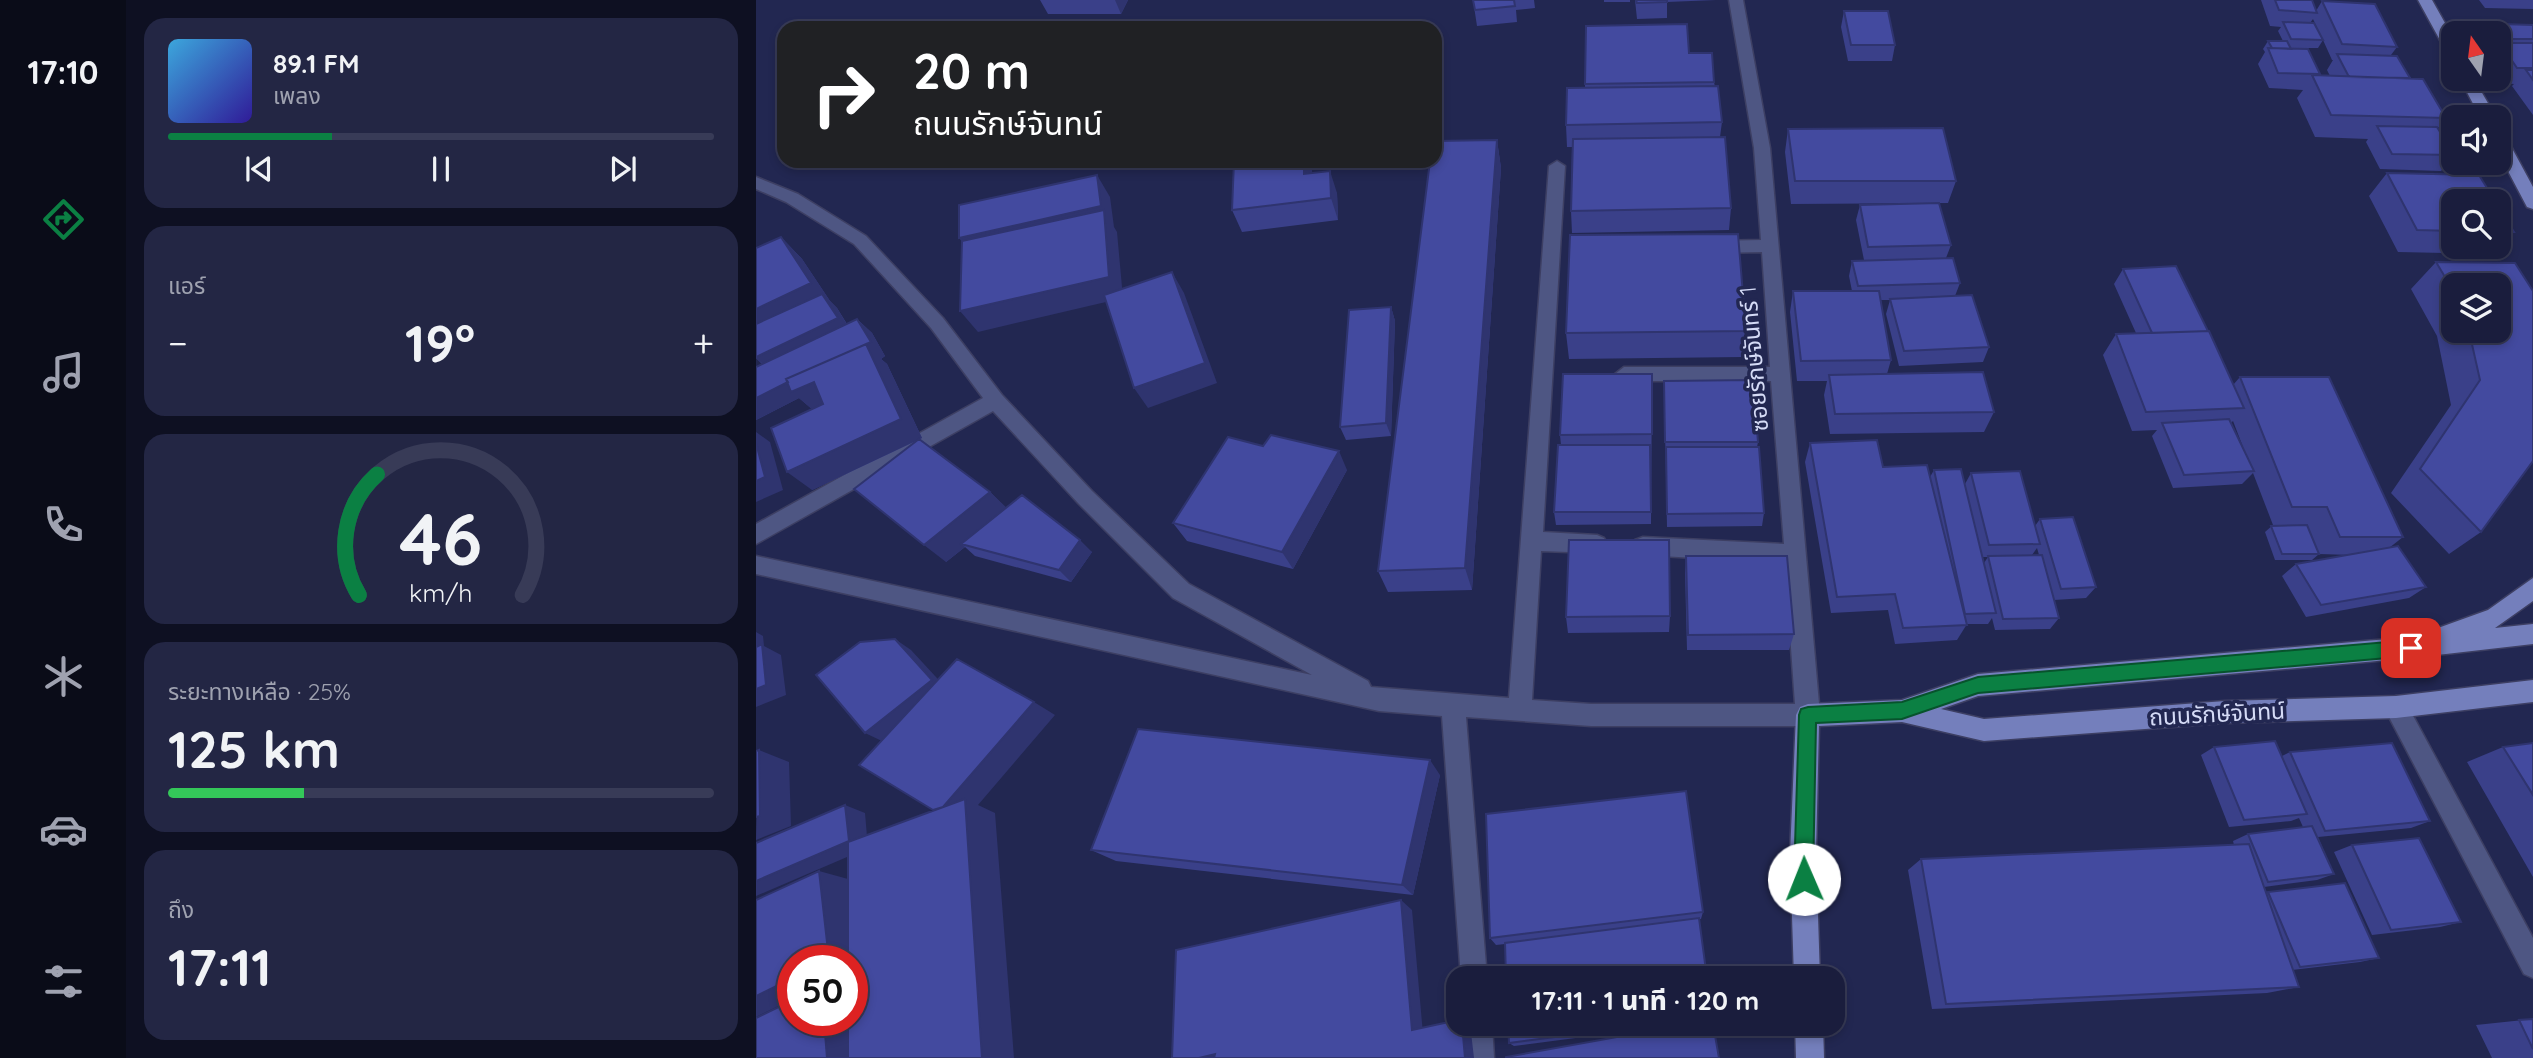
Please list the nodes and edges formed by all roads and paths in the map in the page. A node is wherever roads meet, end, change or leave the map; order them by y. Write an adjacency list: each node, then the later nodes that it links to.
1 (1736, 0): 8 (street, ซอยรักษ์จันทร์ 1)
2 (2425, 0): 3 (main road)
3 (2441, 30)
4 (2511, 162): 7 (main road)
5 (1557, 166): 14 (street)
6 (756, 183): 12 (street)
7 (2533, 203)
8 (1770, 246): 9 (street); 11 (street, ซอยรักษ์จันทร์ 1)
9 (1688, 248)
10 (1599, 374): 11 (street)
11 (1780, 374): 15 (street, ซอยรักษ์จันทร์ 1)
12 (995, 400): 13 (street); 21 (street)
13 (756, 535)
14 (1532, 541): 15 (street); 24 (street)
15 (1795, 554): 26 (street, ซอยรักษ์จันทร์ 1)
16 (756, 565): 21 (street)
17 (2533, 588): 19 (main road)
18 (2533, 634): 19 (main road, ถนนรักษ์จันทน์)
19 (2411, 648): 25 (main road, ถนนรักษ์จันทน์)
20 (2533, 691): 23 (main road, ถนนรักษ์จันทน์)
21 (1380, 700): 22 (street)
22 (1453, 705): 24 (street); 28 (street)
23 (2396, 707): 25 (main road, ถนนรักษ์จันทน์); 27 (street)
24 (1520, 710): 26 (street)
25 (1902, 711): 26 (main road, ถนนรักษ์จันทน์)
26 (1808, 715): 29 (main road)
27 (2533, 965)
28 (1473, 966)
29 (1807, 966)
30 (1479, 1036): 32 (street)
31 (1809, 1036): 33 (main road)
32 (1480, 1058)
33 (1810, 1058)

